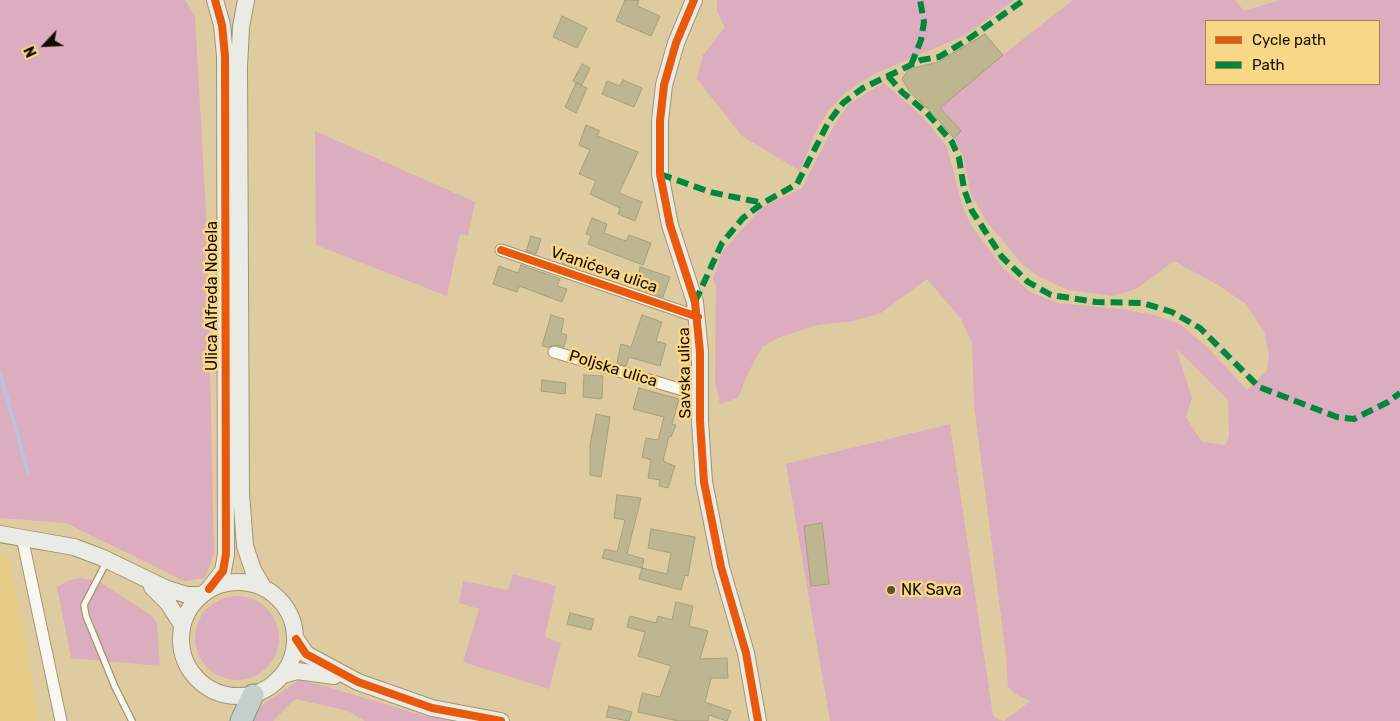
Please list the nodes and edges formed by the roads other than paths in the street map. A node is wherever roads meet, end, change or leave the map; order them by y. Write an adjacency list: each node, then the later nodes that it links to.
1 (215, 0): 13 (street, Ulica Alfreda Nobela)
2 (246, 0): 12 (street, Ulica Alfreda Nobela)
3 (694, 0): 5 (street, Savska ulica)
4 (501, 250): 5 (street, Vranićeva ulica)
5 (698, 317): 7 (street, Savska ulica)
6 (554, 352): 7 (street, Poljska ulica)
7 (700, 395): 23 (street, Savska ulica)
8 (0, 534): 9 (street)
9 (22, 537): 10 (street); 19 (street)
10 (108, 560): 11 (street); 20 (lane)
11 (143, 578): 13 (street); 14 (street)
12 (264, 587): 13 (street); 15 (street)
13 (205, 592): 14 (street)
14 (182, 625): 18 (street)
15 (296, 640): 16 (street); 17 (street)
16 (283, 675): 17 (street); 18 (street)
17 (358, 682): 22 (street)
18 (253, 695): 21 (highway)
19 (60, 721)
20 (132, 721)
21 (241, 721)
22 (502, 721)
23 (758, 721)

